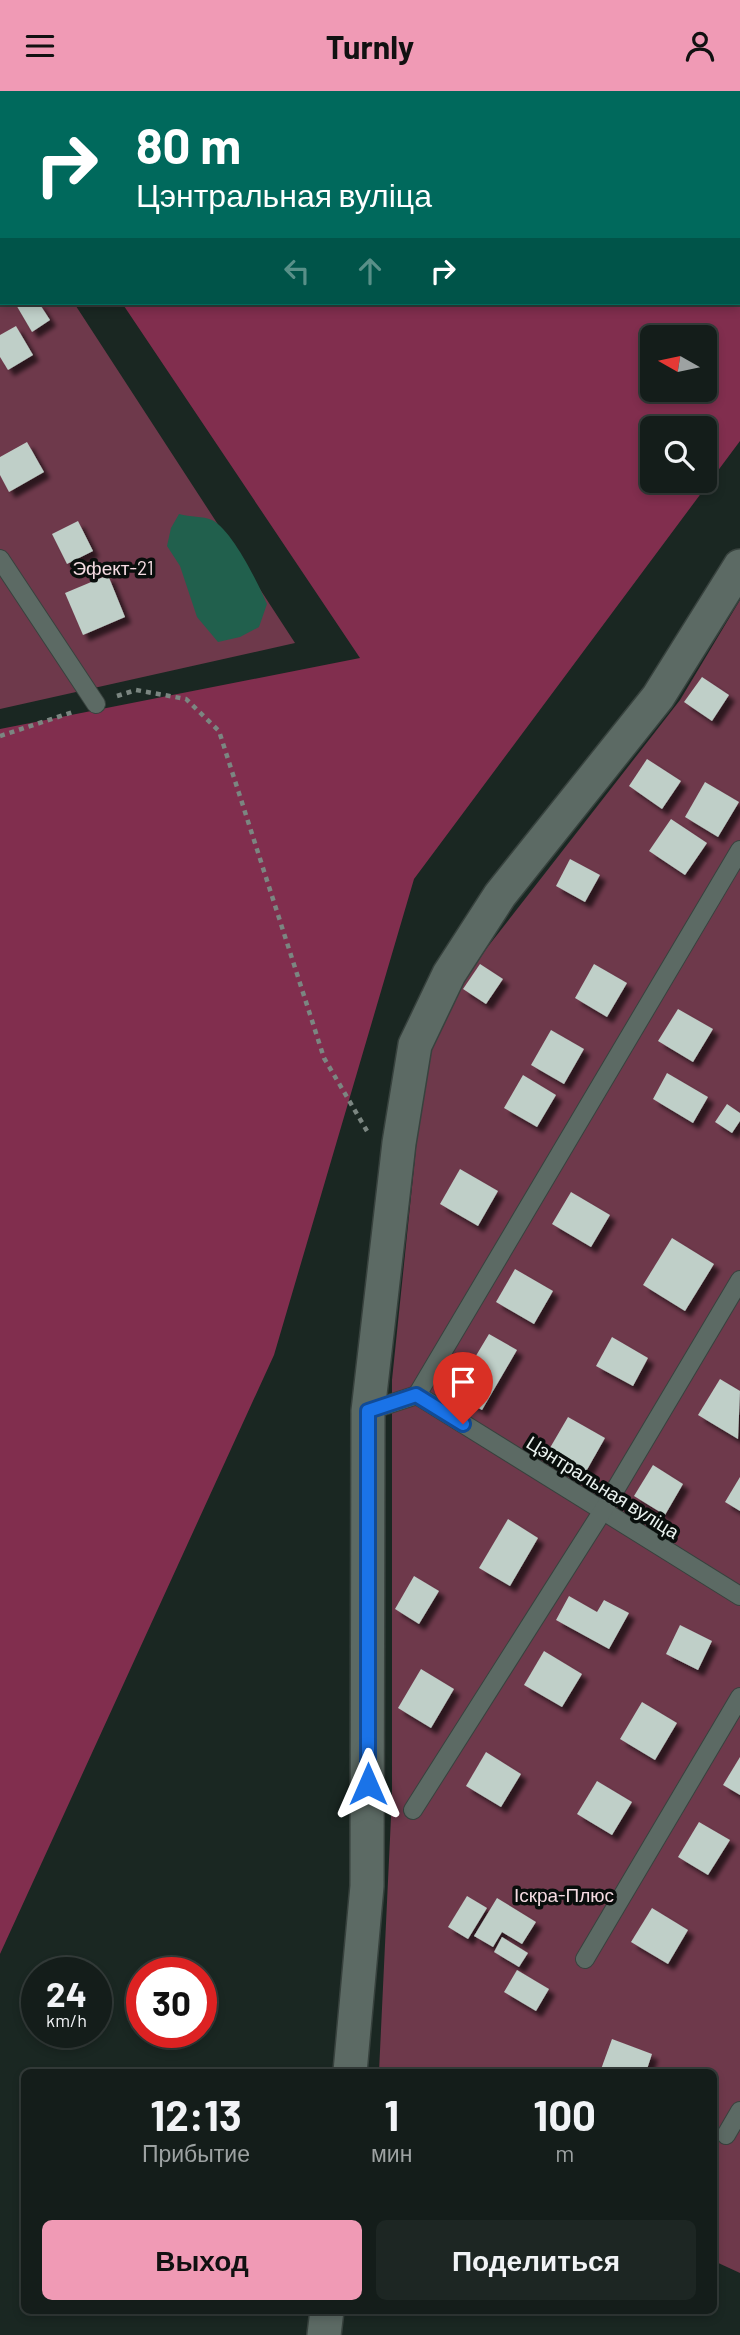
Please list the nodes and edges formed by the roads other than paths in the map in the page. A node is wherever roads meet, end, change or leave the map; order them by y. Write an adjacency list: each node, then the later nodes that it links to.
1 (0, 559): 3 (lane)
2 (740, 566): 7 (street)
3 (96, 704)
4 (740, 851): 6 (lane)
5 (740, 1280): 8 (lane)
6 (416, 1395): 7 (lane); 8 (lane, Цэнтральная вуліца)
7 (368, 1411): 13 (street)
8 (602, 1512): 9 (lane, Цэнтральная вуліца); 11 (lane)
9 (740, 1596)
10 (740, 1697): 12 (lane)
11 (413, 1810)
12 (585, 1959)
13 (351, 2069)
14 (740, 2111): 15 (lane)
15 (726, 2135)
16 (327, 2314): 17 (street)
17 (324, 2335)

